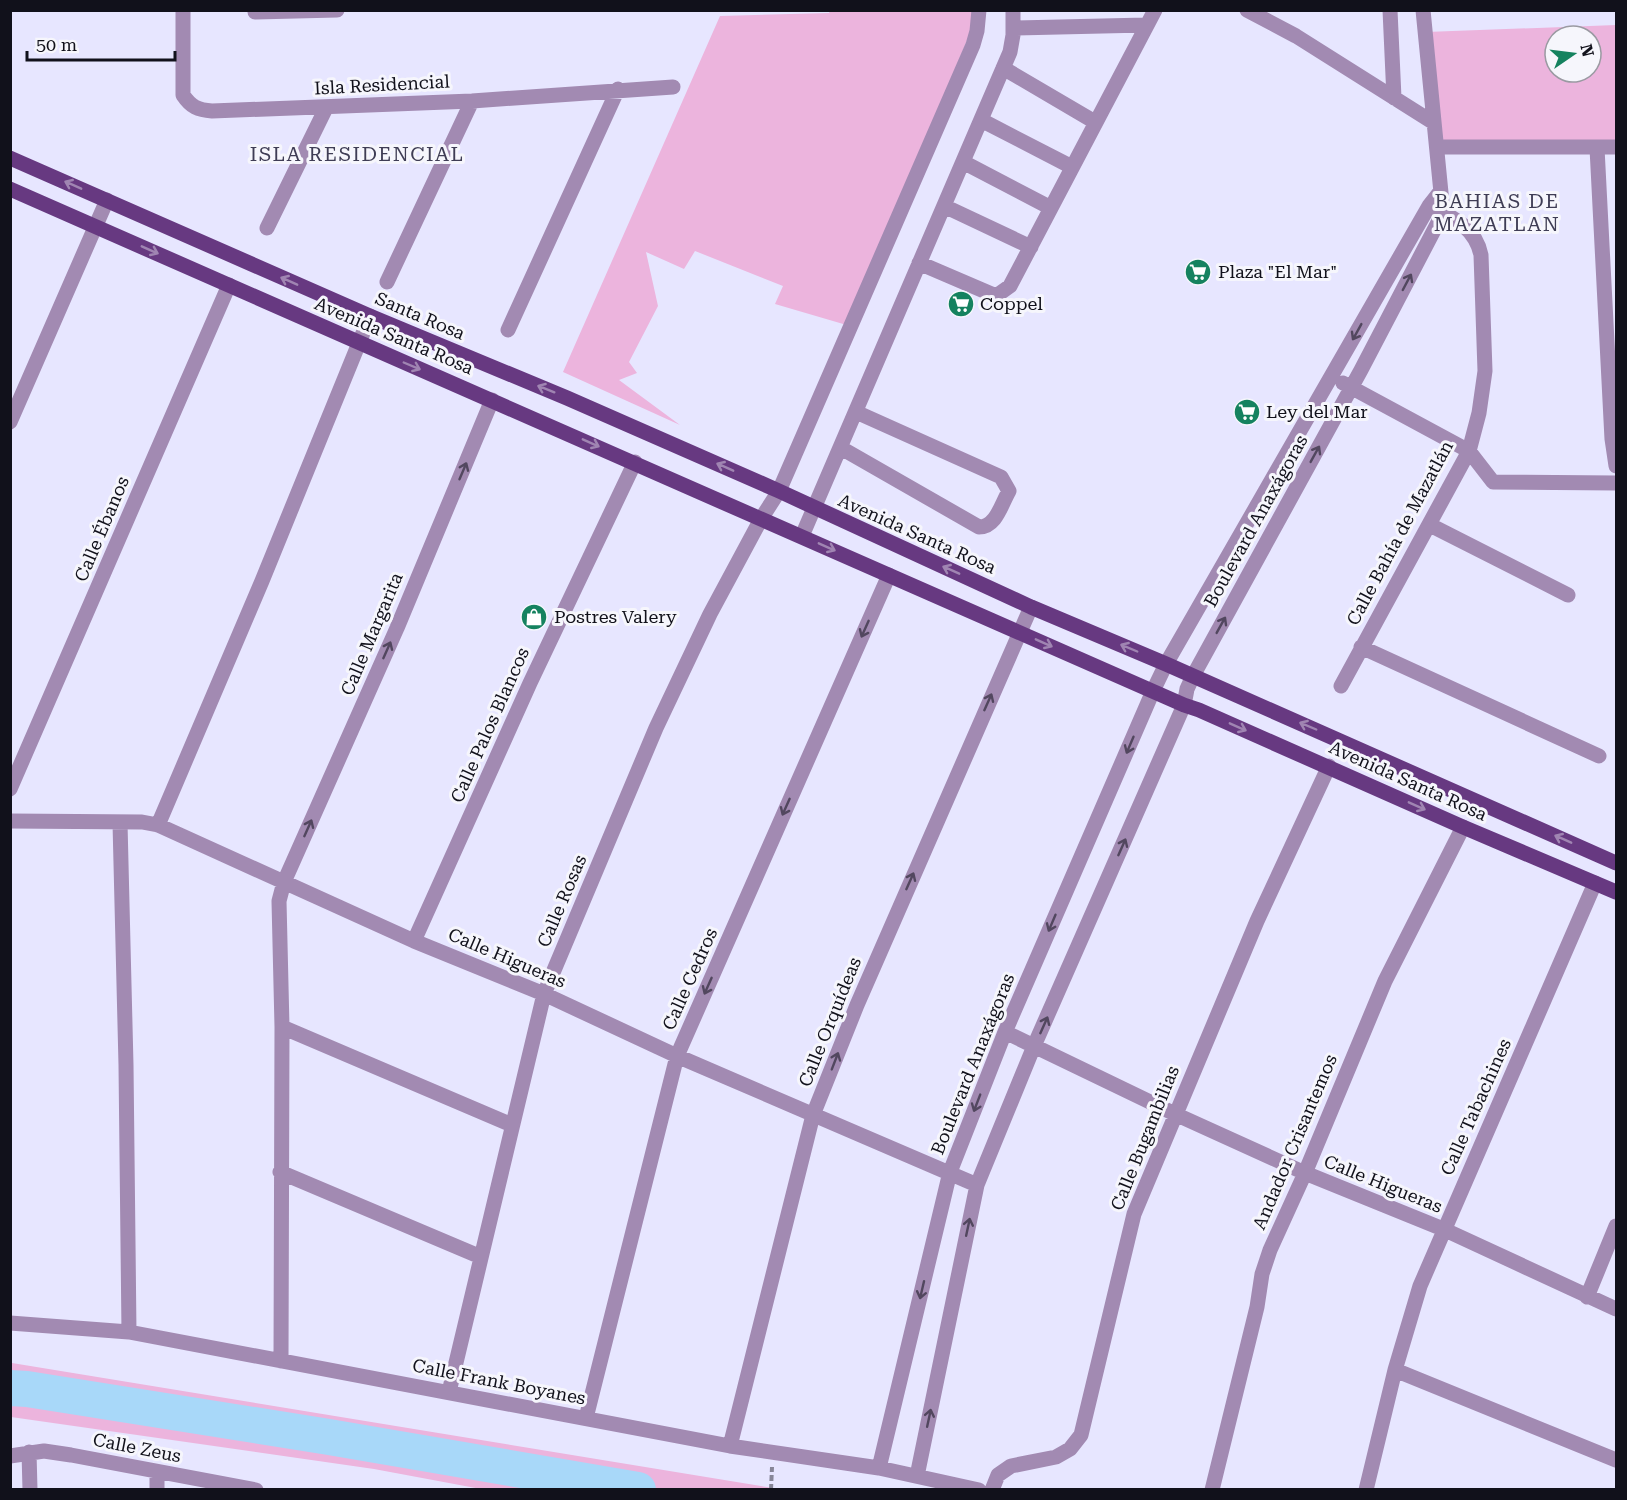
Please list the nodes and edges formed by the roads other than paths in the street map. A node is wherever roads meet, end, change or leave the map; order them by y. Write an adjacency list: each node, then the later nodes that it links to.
1 (183, 10): 17 (street, Isla Residencial)
2 (337, 10): 9 (street)
3 (979, 10): 53 (street)
4 (1014, 10): 11 (street)
5 (1155, 10): 10 (street)
6 (1246, 10): 15 (street)
7 (1390, 10): 15 (street)
8 (1423, 10): 20 (street)
9 (255, 12)
10 (1146, 25): 11 (street); 19 (street)
11 (1013, 28): 12 (street)
12 (1003, 68): 18 (street); 19 (street)
13 (673, 87): 14 (street, Isla Residencial)
14 (618, 89): 16 (street, Isla Residencial); 41 (street)
15 (1394, 98): 20 (street)
16 (472, 101): 17 (street, Isla Residencial); 38 (street)
17 (326, 108): 35 (street)
18 (981, 120): 25 (street); 26 (street)
19 (1095, 122): 26 (street)
20 (1434, 123): 21 (street)
21 (1438, 147): 23 (street); 28 (street)
22 (1617, 147): 23 (street)
23 (1597, 148): 51 (street)
24 (10, 158): 29 (main road, Santa Rosa, one-way to 24)
25 (963, 162): 30 (street); 32 (street)
26 (1072, 167): 32 (street)
27 (10, 189): 34 (main road, Avenida Santa Rosa)
28 (1440, 192): 31 (street, Boulevard Anaxágoras); 33 (street)
29 (107, 200): 34 (street); 40 (main road, Santa Rosa, one-way to 29)
30 (944, 206): 36 (street); 37 (street)
31 (1429, 206): 33 (street, Calle Bahía de Mazatlán); 43 (street, Boulevard Anaxágoras, one-way to 43)
32 (1051, 208): 36 (street)
33 (1443, 213): 44 (street, Boulevard Anaxágoras, one-way to 33); 49 (street, Calle Bahía de Mazatlán)
34 (97, 226): 39 (main road, Avenida Santa Rosa, one-way to 39); 47 (street)
35 (267, 228)
36 (1031, 247): 37 (street)
37 (919, 263): 46 (street)
38 (387, 282)
39 (229, 285): 42 (main road, Avenida Santa Rosa); 70 (street, Calle Ébanos)
40 (370, 316): 42 (street); 53 (main road, Santa Rosa, one-way to 40)
41 (508, 330)
42 (358, 343): 45 (main road, Avenida Santa Rosa, one-way to 45); 73 (street)
43 (1332, 377): 44 (street); 63 (street, Boulevard Anaxágoras)
44 (1351, 388): 49 (street); 64 (street, Boulevard Anaxágoras, one-way to 44)
45 (492, 400): 50 (main road, Avenida Santa Rosa, one-way to 50); 76 (street, Calle Margarita, one-way to 45)
46 (856, 412): 48 (street); 48 (street)
47 (10, 422)
48 (841, 448): 54 (street)
49 (1469, 451): 52 (street); 56 (street, Calle Bahía de Mazatlán)
50 (635, 462): 55 (main road, Avenida Santa Rosa); 79 (street, Calle Palos Blancos)
51 (1617, 466)
52 (1617, 483)
53 (779, 491): 54 (main road, Santa Rosa); 55 (street)
54 (815, 508): 57 (street, Avenida Santa Rosa); 60 (main road, Avenida Santa Rosa, one-way to 54)
55 (761, 519): 57 (main road, Avenida Santa Rosa); 80 (street, Calle Rosas)
56 (1430, 525): 59 (street); 62 (street, Calle Bahía de Mazatlán)
57 (802, 536): 58 (main road, Avenida Santa Rosa, one-way to 58)
58 (889, 575): 61 (main road, Avenida Santa Rosa); 84 (street, Calle Cedros, one-way to 84)
59 (1569, 595)
60 (1031, 607): 61 (street); 63 (main road, Avenida Santa Rosa, one-way to 60)
61 (1019, 632): 66 (main road, Avenida Santa Rosa, one-way to 66); 86 (street, Calle Orquídeas, one-way to 61)
62 (1361, 647): 65 (street, Calle Bahía de Mazatlán); 68 (street)
63 (1166, 664): 64 (main road, Avenida Santa Rosa); 66 (street)
64 (1193, 676): 67 (street); 75 (main road, Avenida Santa Rosa, one-way to 64)
65 (1341, 686)
66 (1153, 691): 67 (main road, Avenida Santa Rosa); 82 (street, Boulevard Anaxágoras, one-way to 82)
67 (1184, 705): 69 (main road, Avenida Santa Rosa, one-way to 69); 83 (street, one-way to 67)
68 (1599, 756)
69 (1329, 766): 74 (main road, Avenida Santa Rosa, one-way to 74); 85 (street, Calle Bugambilias)
70 (10, 789)
71 (10, 821): 72 (street, Calle Higueras)
72 (120, 823): 73 (street, Calle Higueras); 98 (street)
73 (158, 825): 76 (street, Calle Higueras)
74 (1463, 827): 77 (main road, Avenida Santa Rosa); 90 (street, Andador Crisantemos)
75 (1617, 863)
76 (284, 882): 79 (street, Calle Higueras); 81 (street, Calle Margarita)
77 (1595, 883): 78 (main road, Avenida Santa Rosa); 93 (street, Calle Tabachines)
78 (1617, 892)
79 (414, 941): 80 (street, Calle Higueras)
80 (544, 994): 84 (street, Calle Higueras); 87 (street, Calle Rosas)
81 (282, 1028): 87 (street); 88 (street, Calle Margarita)
82 (1005, 1032): 83 (street, Calle Higueras); 89 (street, Boulevard Anaxágoras, one-way to 89)
83 (1034, 1046): 85 (street, Calle Higueras); 91 (street)
84 (677, 1056): 86 (street, Calle Higueras); 102 (street, Calle Cedros)
85 (1175, 1114): 90 (street, Calle Higueras); 114 (street, Calle Bugambilias)
86 (813, 1115): 89 (street, Calle Higueras); 103 (street, Calle Orquídeas)
87 (512, 1125): 94 (street, Calle Rosas)
88 (280, 1172): 94 (street); 99 (street, Calle Margarita)
89 (950, 1172): 91 (street, Calle Higueras); 107 (street, Boulevard Anaxágoras, one-way to 107)
90 (1305, 1173): 93 (street, Calle Higueras); 115 (street, Andador Crisantemos)
91 (977, 1185): 109 (street, one-way to 91)
92 (1617, 1226): 95 (street)
93 (1443, 1229): 95 (street, Calle Higueras); 100 (street, Calle Tabachines)
94 (481, 1257): 101 (street, Calle Rosas)
95 (1587, 1297): 96 (street, Calle Higueras)
96 (1617, 1309)
97 (10, 1323): 98 (street, Calle Frank Boyanes)
98 (129, 1332): 99 (street, Calle Frank Boyanes)
99 (281, 1360): 101 (street, Calle Frank Boyanes)
100 (1395, 1370): 106 (street); 116 (street, Calle Tabachines)
101 (449, 1392): 102 (street, Calle Frank Boyanes)
102 (586, 1418): 103 (street, Calle Frank Boyanes)
103 (730, 1446): 107 (street, Calle Frank Boyanes)
104 (29, 1452): 105 (street, Calle Zeus); 108 (street, Calle Zeus); 110 (street)
105 (10, 1456)
106 (1617, 1460)
107 (879, 1468): 109 (street, Calle Frank Boyanes)
108 (157, 1472): 111 (street); 112 (street, Calle Zeus)
109 (917, 1476): 113 (street, Calle Frank Boyanes)
110 (30, 1490)
111 (157, 1490)
112 (256, 1490)
113 (979, 1490)
114 (992, 1490)
115 (1212, 1490)
116 (1366, 1490)

